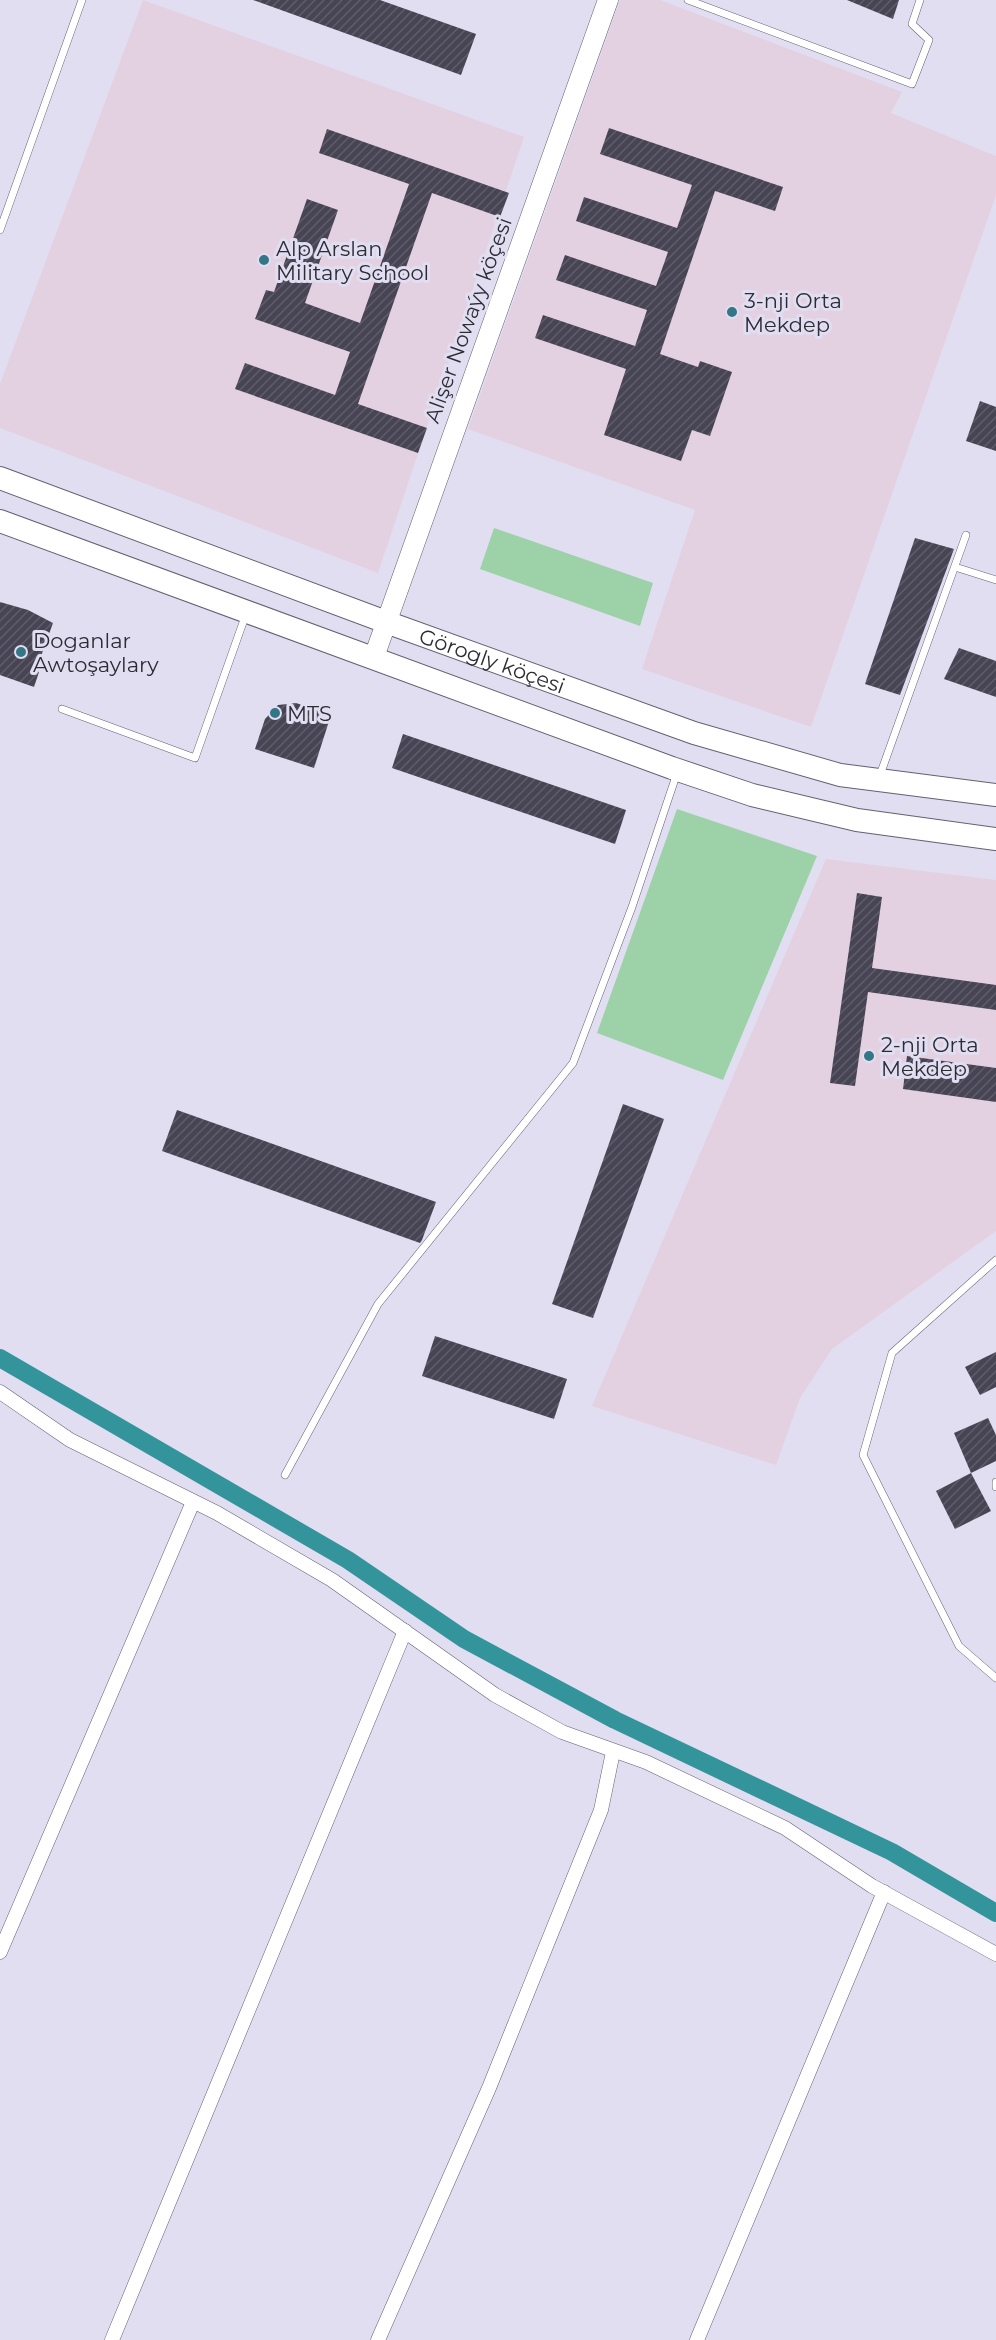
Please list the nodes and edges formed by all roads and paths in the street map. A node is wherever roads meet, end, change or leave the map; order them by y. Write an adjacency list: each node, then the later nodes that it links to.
1 (82, 0): 5 (lane)
2 (608, 0): 12 (street, Alişer Nowaýy köçesi)
3 (688, 0): 4 (lane)
4 (920, 0)
5 (0, 230)
6 (0, 478): 12 (main road, Görogly köçesi)
7 (0, 521): 11 (main road, Görogly köçesi)
8 (966, 535): 9 (lane)
9 (955, 567): 10 (lane); 16 (lane)
10 (996, 580)
11 (247, 612): 13 (main road, Görogly köçesi); 14 (lane)
12 (386, 622): 13 (street, Alişer Nowaýy köçesi); 16 (main road, Görogly köçesi)
13 (374, 657): 15 (main road, Görogly köçesi)
14 (62, 709)
15 (678, 770): 18 (main road, Görogly köçesi); 21 (lane)
16 (878, 781): 17 (main road, Görogly köçesi)
17 (996, 795)
18 (996, 838)
19 (996, 1260): 26 (lane)
20 (0, 1392): 24 (street)
21 (285, 1475)
22 (996, 1482): 23 (lane)
23 (996, 1487)
24 (193, 1502): 25 (street); 29 (street)
25 (405, 1631): 27 (street); 31 (street)
26 (996, 1678)
27 (613, 1752): 28 (street); 32 (street)
28 (884, 1892): 30 (street); 33 (street)
29 (0, 1952)
30 (996, 1954)
31 (112, 2340)
32 (378, 2340)
33 (697, 2340)

